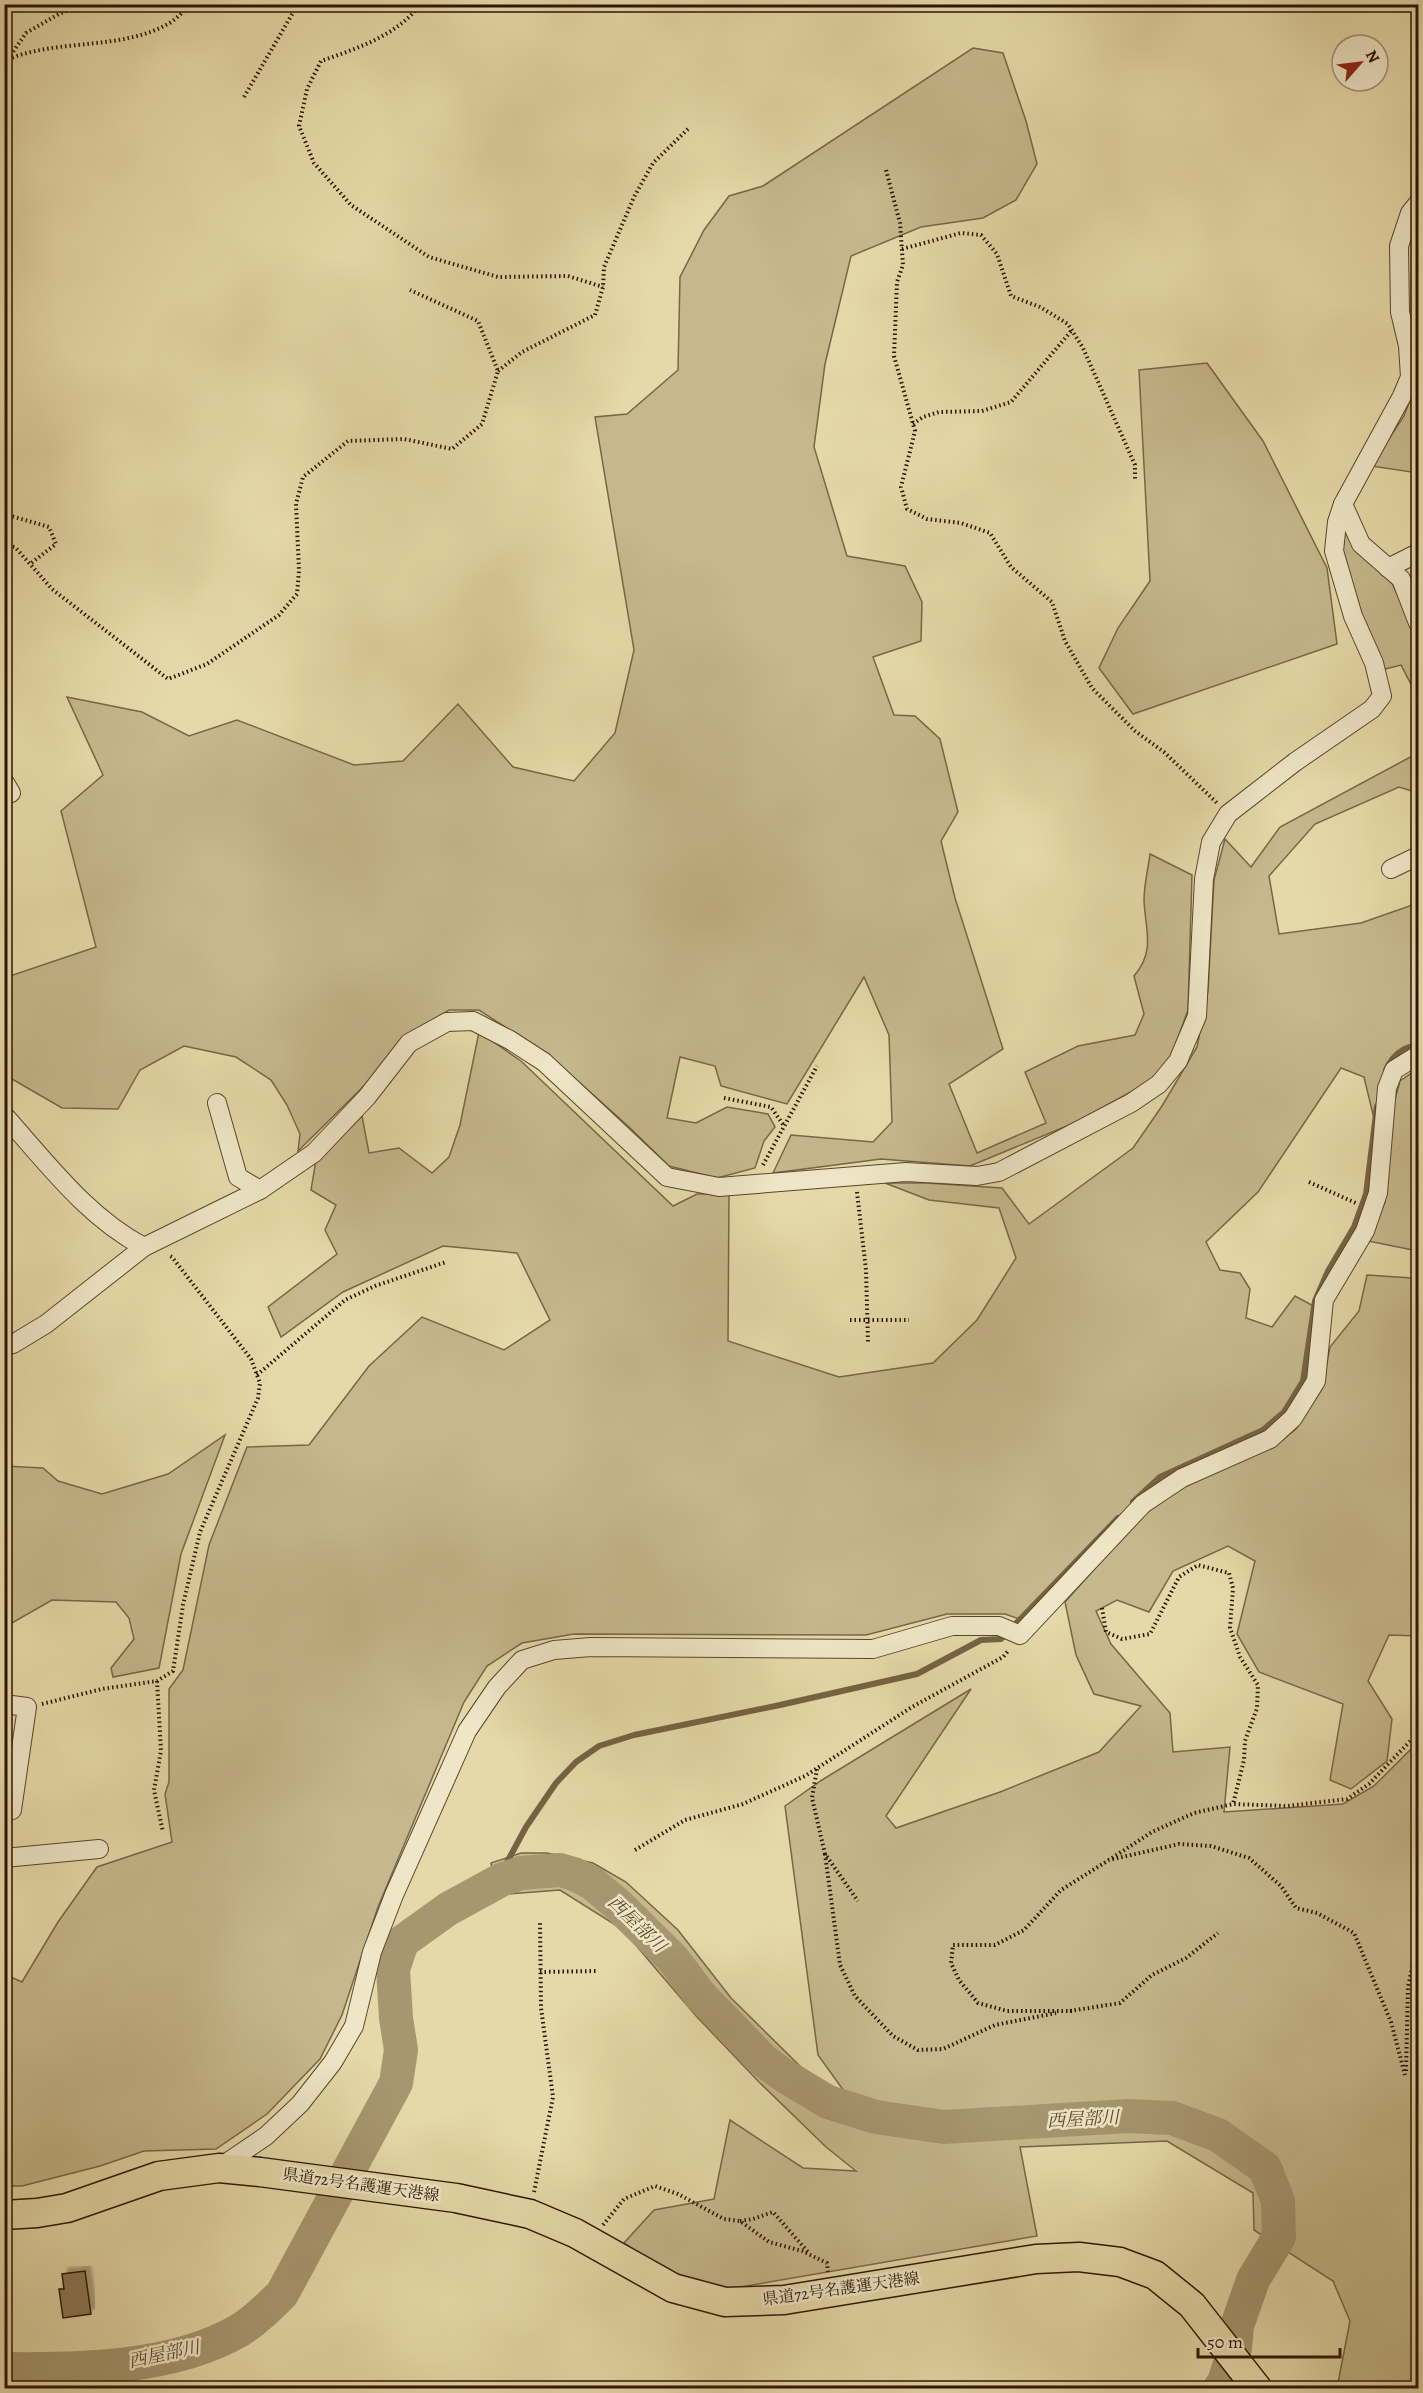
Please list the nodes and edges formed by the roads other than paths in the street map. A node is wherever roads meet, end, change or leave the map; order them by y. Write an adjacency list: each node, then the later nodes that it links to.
1 (1419, 203): 2 (street)
2 (1343, 504): 4 (street); 11 (street)
3 (1419, 553): 4 (street)
4 (1388, 568): 5 (street)
5 (1419, 623)
6 (1419, 856): 7 (street)
7 (1391, 869)
8 (1419, 1057): 18 (street)
9 (218, 1102): 11 (street)
10 (4, 1115): 12 (street)
11 (260, 1190): 12 (street)
12 (144, 1247): 13 (street)
13 (4, 1345)
14 (4, 1704): 15 (street)
15 (4, 1809)
16 (99, 1849): 17 (street)
17 (4, 1858)
18 (219, 2168): 19 (main road, 県道72号名護運天港線); 20 (main road, 県道72号名護運天港線)
19 (4, 2215)
20 (1249, 2377)

